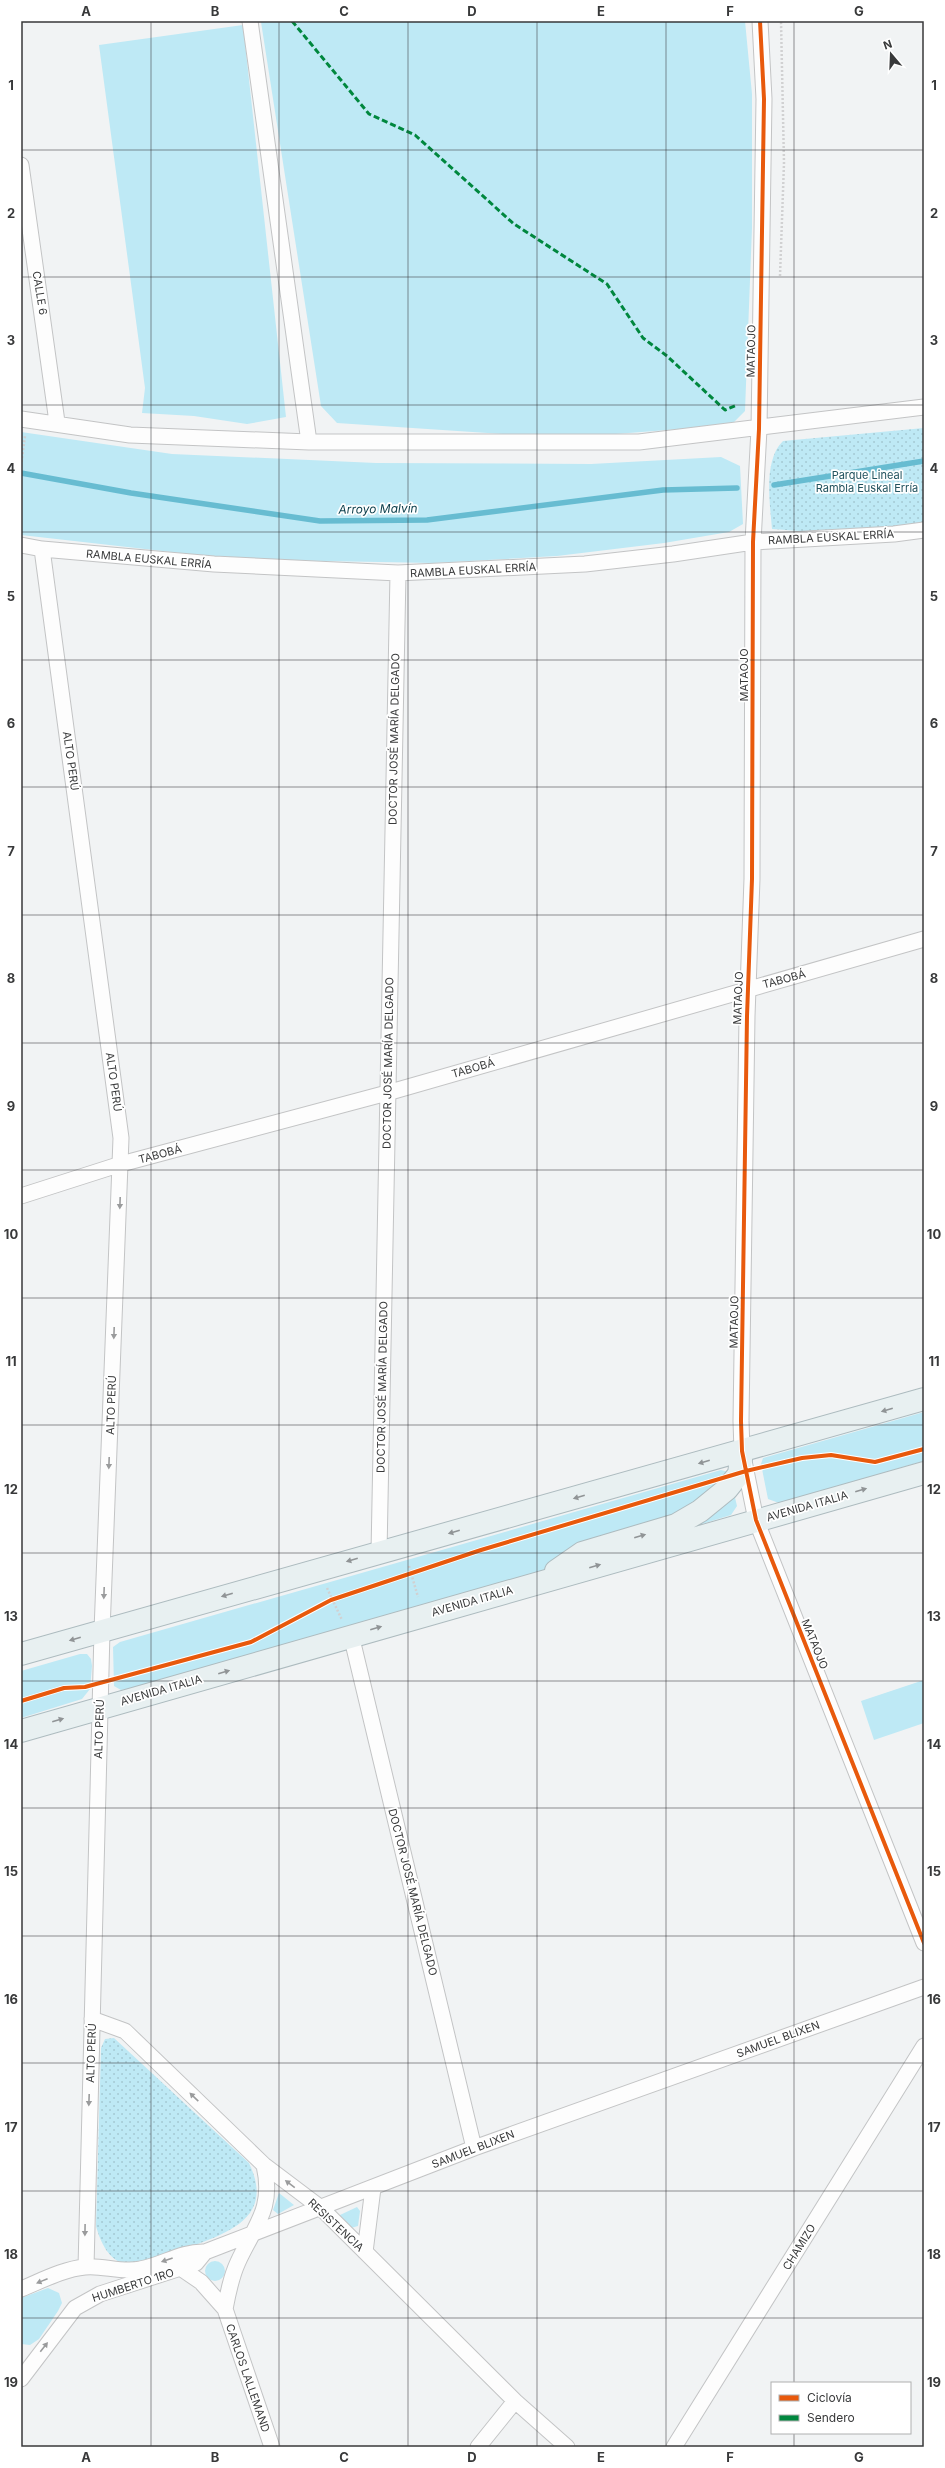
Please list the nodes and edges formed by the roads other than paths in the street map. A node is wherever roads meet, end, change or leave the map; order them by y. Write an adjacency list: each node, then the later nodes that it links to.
1 (250, 21): 8 (street)
2 (760, 21): 7 (street, MATAOJO)
3 (21, 165): 6 (street, CALLE 6)
4 (924, 407): 7 (street)
5 (24, 419): 6 (street)
6 (57, 422): 8 (street)
7 (759, 428): 8 (street); 10 (street, MATAOJO)
8 (310, 442)
9 (924, 530): 10 (street, RAMBLA EUSKAL ERRÍA)
10 (754, 542): 13 (street, RAMBLA EUSKAL ERRÍA); 15 (street, MATAOJO)
11 (21, 545): 12 (street, RAMBLA EUSKAL ERRÍA)
12 (42, 549): 13 (street, RAMBLA EUSKAL ERRÍA); 17 (street, ALTO PERÚ)
13 (398, 573): 16 (street, DOCTOR JOSÉ MARÍA DELGADO)
14 (924, 939): 15 (street, TABOBÁ)
15 (748, 989): 16 (street, TABOBÁ); 20 (street, MATAOJO)
16 (387, 1093): 17 (street, TABOBÁ); 23 (street, DOCTOR JOSÉ MARÍA DELGADO)
17 (121, 1164): 18 (street, TABOBÁ); 25 (street, ALTO PERÚ, one-way to 25)
18 (21, 1196)
19 (924, 1399): 20 (main road, one-way to 20)
20 (742, 1451): 22 (street, MATAOJO); 23 (main road, one-way to 23); 24 (main road, one-way to 20)
21 (924, 1473): 22 (main road, AVENIDA ITALIA, one-way to 21)
22 (756, 1520): 24 (main road, AVENIDA ITALIA, one-way to 22); 30 (street, MATAOJO)
23 (379, 1553): 25 (main road, one-way to 25)
24 (542, 1581): 26 (main road, AVENIDA ITALIA, one-way to 24)
25 (102, 1631): 27 (main road, one-way to 27); 28 (street, ALTO PERÚ)
26 (351, 1635): 28 (main road, AVENIDA ITALIA, one-way to 26); 34 (street, DOCTOR JOSÉ MARÍA DELGADO)
27 (21, 1654)
28 (100, 1708): 29 (main road, AVENIDA ITALIA, one-way to 28); 32 (street, ALTO PERÚ)
29 (21, 1731)
30 (924, 1943)
31 (924, 1987): 34 (street, SAMUEL BLIXEN)
32 (92, 2019): 35 (street, RESISTENCIA, one-way to 32); 41 (street, ALTO PERÚ, one-way to 41)
33 (924, 2046): 51 (street, CHAMIZO)
34 (474, 2148): 36 (street, SAMUEL BLIXEN)
35 (264, 2165): 37 (street, RESISTENCIA, one-way to 35); 38 (street, CARLOS LALLEMAND)
36 (373, 2188): 37 (street, SAMUEL BLIXEN); 40 (street)
37 (321, 2208): 38 (street, SAMUEL BLIXEN); 40 (street, RESISTENCIA)
38 (254, 2233): 39 (street, SAMUEL BLIXEN); 44 (street, CARLOS LALLEMAND)
39 (205, 2252): 41 (street, SAMUEL BLIXEN, one-way to 41); 42 (street, HUMBERTO 1RO)
40 (365, 2252): 47 (street, RESISTENCIA)
41 (86, 2267): 43 (street, SAMUEL BLIXEN, one-way to 43)
42 (182, 2269): 44 (street, CARLOS LALLEMAND); 45 (street, HUMBERTO 1RO, one-way to 42)
43 (21, 2289)
44 (225, 2309): 48 (street, CARLOS LALLEMAND)
45 (26, 2361): 46 (street, HUMBERTO 1RO)
46 (21, 2379)
47 (516, 2401): 49 (street); 50 (street, RESISTENCIA)
48 (272, 2447)
49 (478, 2447)
50 (567, 2447)
51 (674, 2447)

